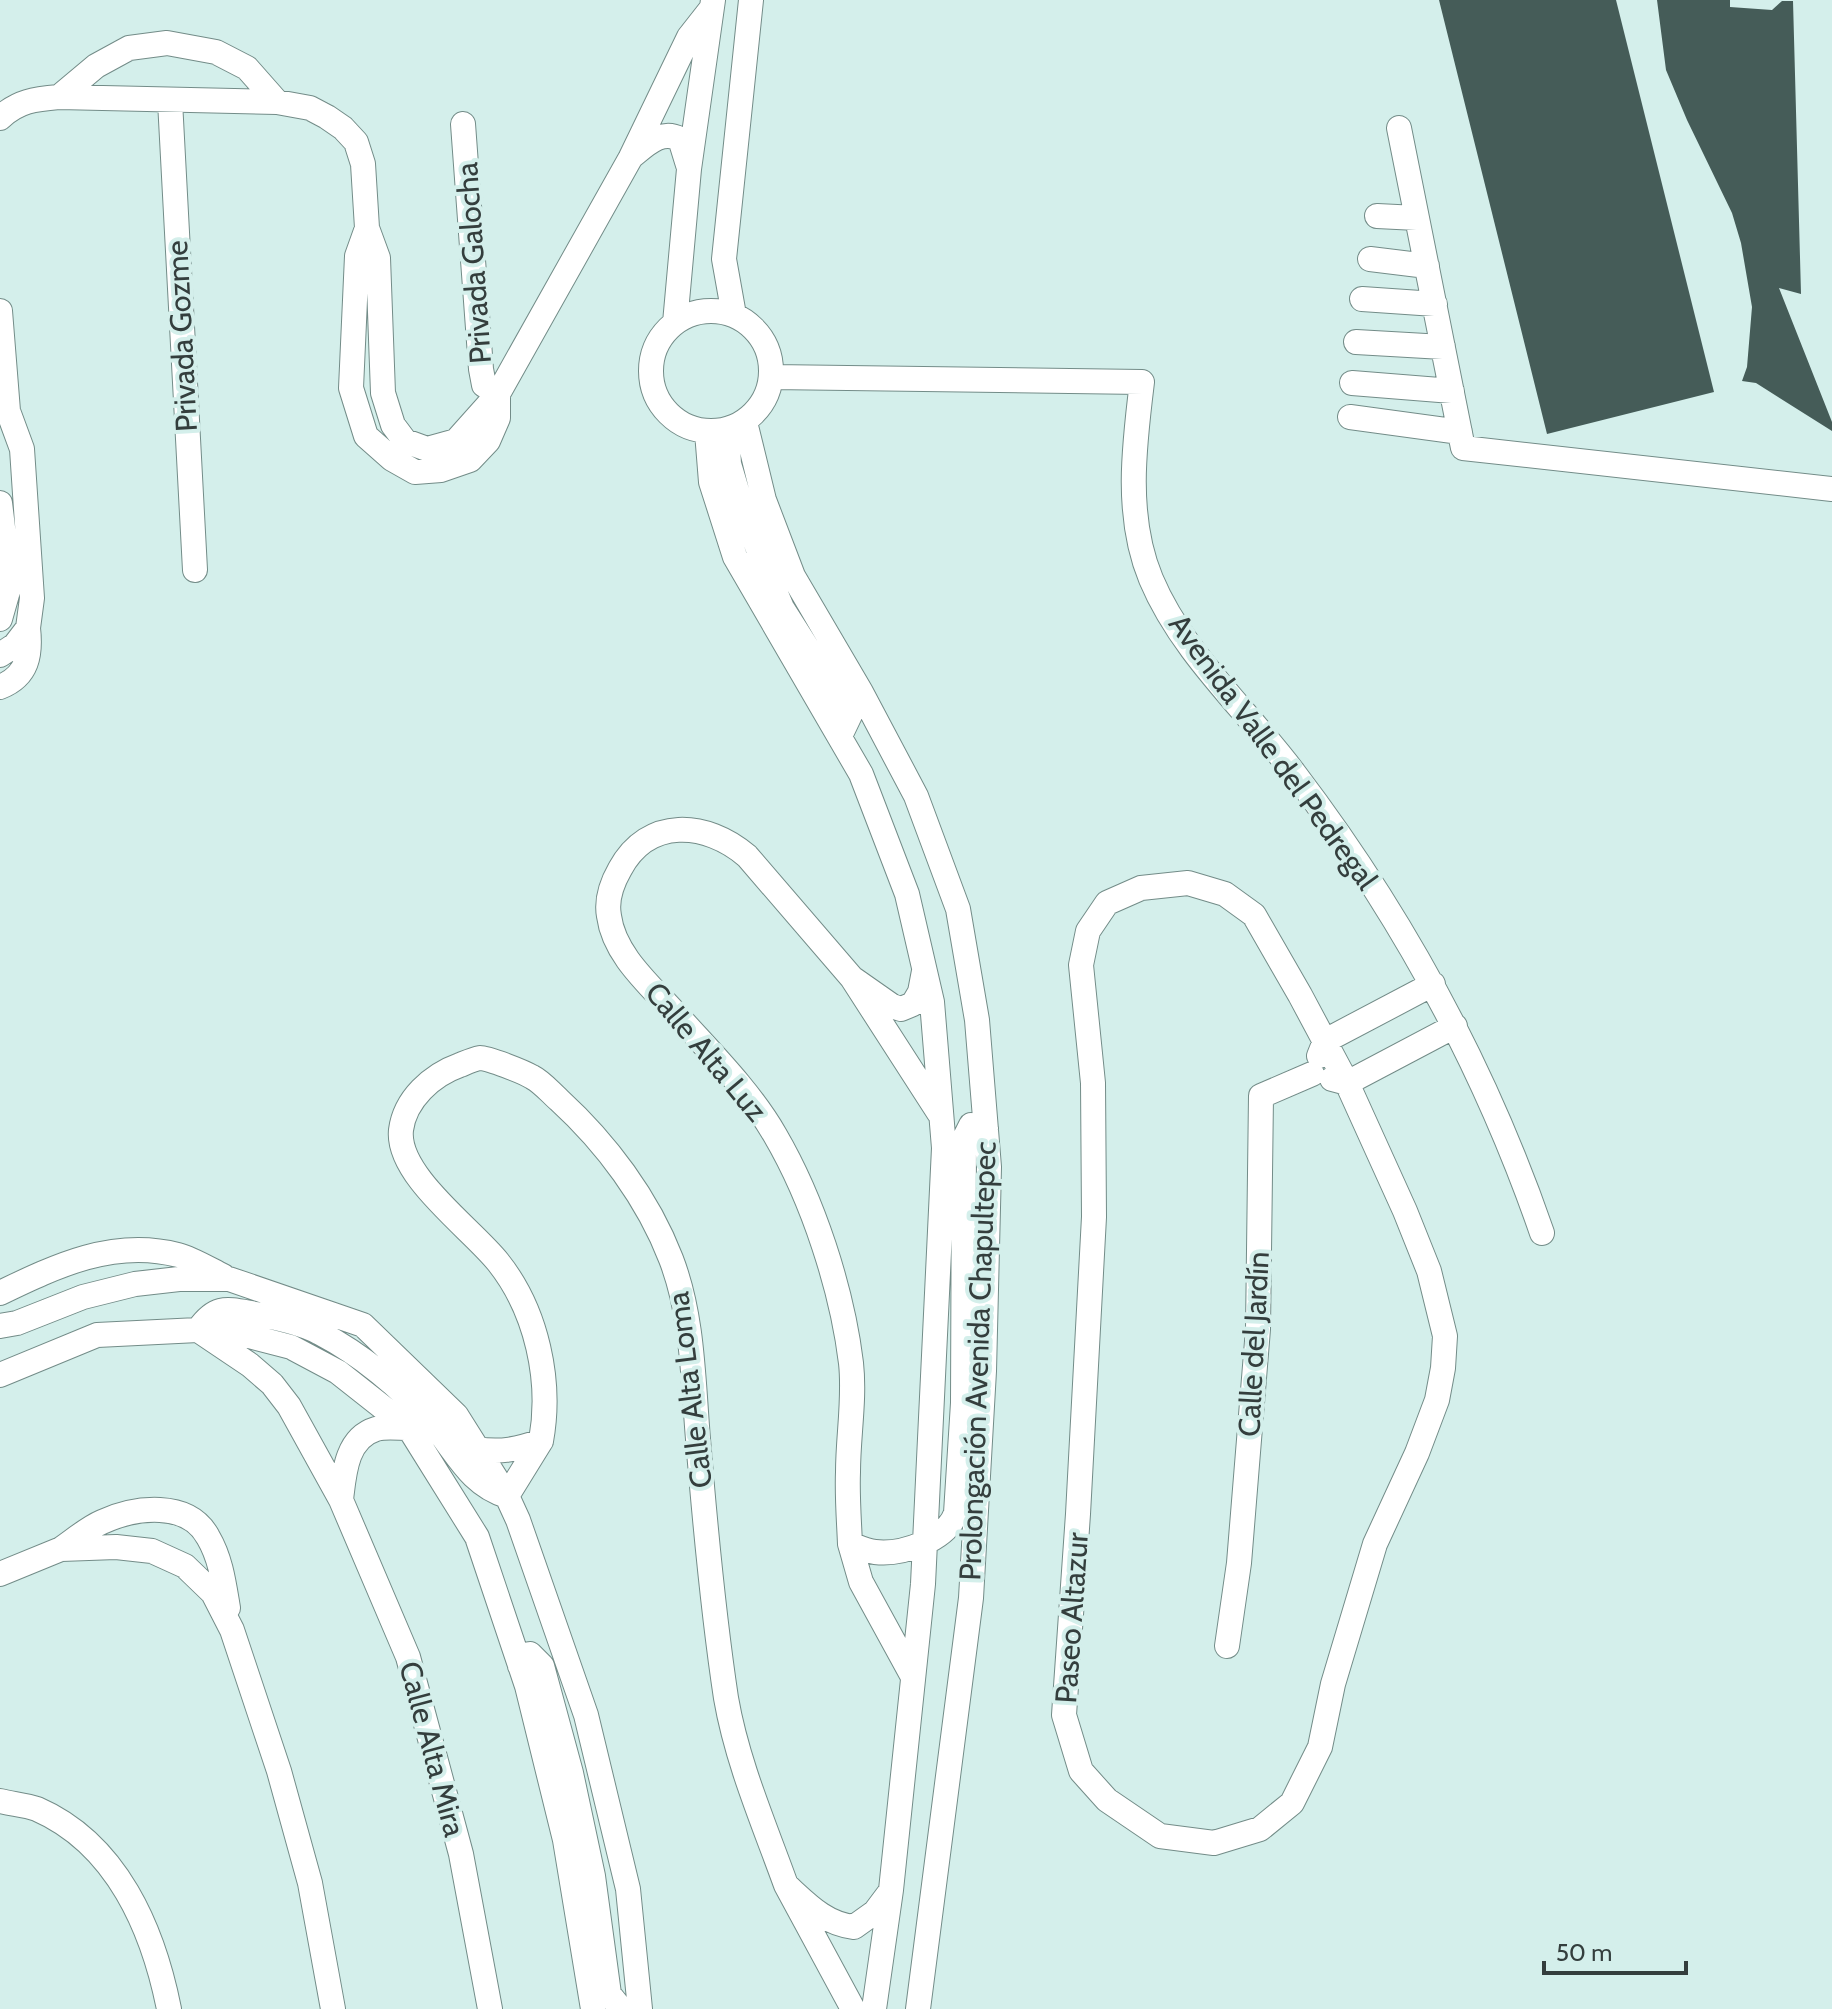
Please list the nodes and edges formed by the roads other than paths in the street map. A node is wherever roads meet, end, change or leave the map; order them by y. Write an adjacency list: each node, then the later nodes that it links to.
1 (751, 0): 18 (street)
2 (708, 3): 9 (street); 10 (street)
3 (59, 97): 4 (street); 5 (street); 6 (street)
4 (170, 101): 5 (street); 32 (street, Privada Gozme)
5 (277, 102): 25 (street)
6 (0, 118)
7 (463, 124): 25 (street, Privada Galocha)
8 (1399, 128): 12 (street)
9 (631, 157): 10 (street); 25 (street)
10 (689, 169): 19 (street)
11 (1377, 216): 12 (street)
12 (1417, 218): 14 (street)
13 (1370, 259): 14 (street)
14 (1427, 266): 16 (street)
15 (1362, 299): 16 (street)
16 (1435, 304): 21 (street)
17 (0, 311): 27 (street)
18 (734, 315): 19 (street); 22 (street)
19 (675, 323): 28 (street)
20 (1356, 342): 21 (street)
21 (1443, 347): 24 (street)
22 (772, 377): 28 (street); 39 (street, Avenida Valle del Pedregal)
23 (1352, 383): 24 (street)
24 (1452, 391): 29 (street)
25 (498, 394)
26 (1350, 417): 29 (street)
27 (4, 421): 34 (street)
28 (726, 429): 37 (street, Prolongación Avenida Chapultepec); 45 (street, Prolongación Avenida Chapultepec)
29 (1460, 432): 30 (street)
30 (1832, 489)
31 (0, 503): 33 (street)
32 (195, 570)
33 (0, 619)
34 (28, 628): 35 (street); 36 (street)
35 (0, 655)
36 (0, 687)
37 (925, 965): 38 (street, Calle Alta Luz); 44 (street, Prolongación Avenida Chapultepec)
38 (852, 978): 44 (street, Calle Alta Luz); 58 (street, Calle Alta Luz)
39 (1433, 984): 40 (street, Avenida Valle del Pedregal); 41 (street)
40 (1455, 1026): 43 (street); 46 (street, Avenida Valle del Pedregal)
41 (1325, 1041): 42 (street); 43 (street, Paseo Altazur); 43 (street, Paseo Altazur)
42 (1312, 1074): 43 (street); 62 (street, Calle del Jardín)
43 (1347, 1083)
44 (942, 1116): 57 (street, Prolongación Avenida Chapultepec)
45 (986, 1128): 57 (street); 76 (street, Prolongación Avenida Chapultepec)
46 (1542, 1233)
47 (229, 1279): 48 (street); 49 (street); 54 (street)
48 (0, 1293)
49 (0, 1326)
50 (198, 1330): 51 (street); 52 (street); 55 (street); 56 (street, Calle Alta Mira)
51 (0, 1375)
52 (409, 1428): 56 (street); 63 (street)
53 (541, 1441): 54 (street); 55 (street, Calle Alta Loma); 66 (street, Calle Alta Loma)
54 (477, 1449): 55 (street)
55 (507, 1496): 73 (street)
56 (341, 1500): 70 (street, Calle Alta Mira)
57 (925, 1541): 58 (street); 64 (street, Prolongación Avenida Chapultepec)
58 (850, 1544): 64 (street, Calle Alta Luz)
59 (61, 1549): 60 (street); 61 (street); 61 (street)
60 (0, 1574)
61 (232, 1630): 69 (street)
62 (1227, 1646)
63 (520, 1666): 71 (street); 72 (street)
64 (913, 1677): 67 (street, Prolongación Avenida Chapultepec)
65 (0, 1801): 68 (street)
66 (786, 1885): 67 (street); 74 (street, Calle Alta Loma)
67 (891, 1890): 75 (street, Prolongación Avenida Chapultepec)
68 (169, 2009)
69 (333, 2009)
70 (490, 2009)
71 (593, 2009)
72 (621, 2009)
73 (640, 2009)
74 (853, 2009)
75 (874, 2009)
76 (918, 2009)

